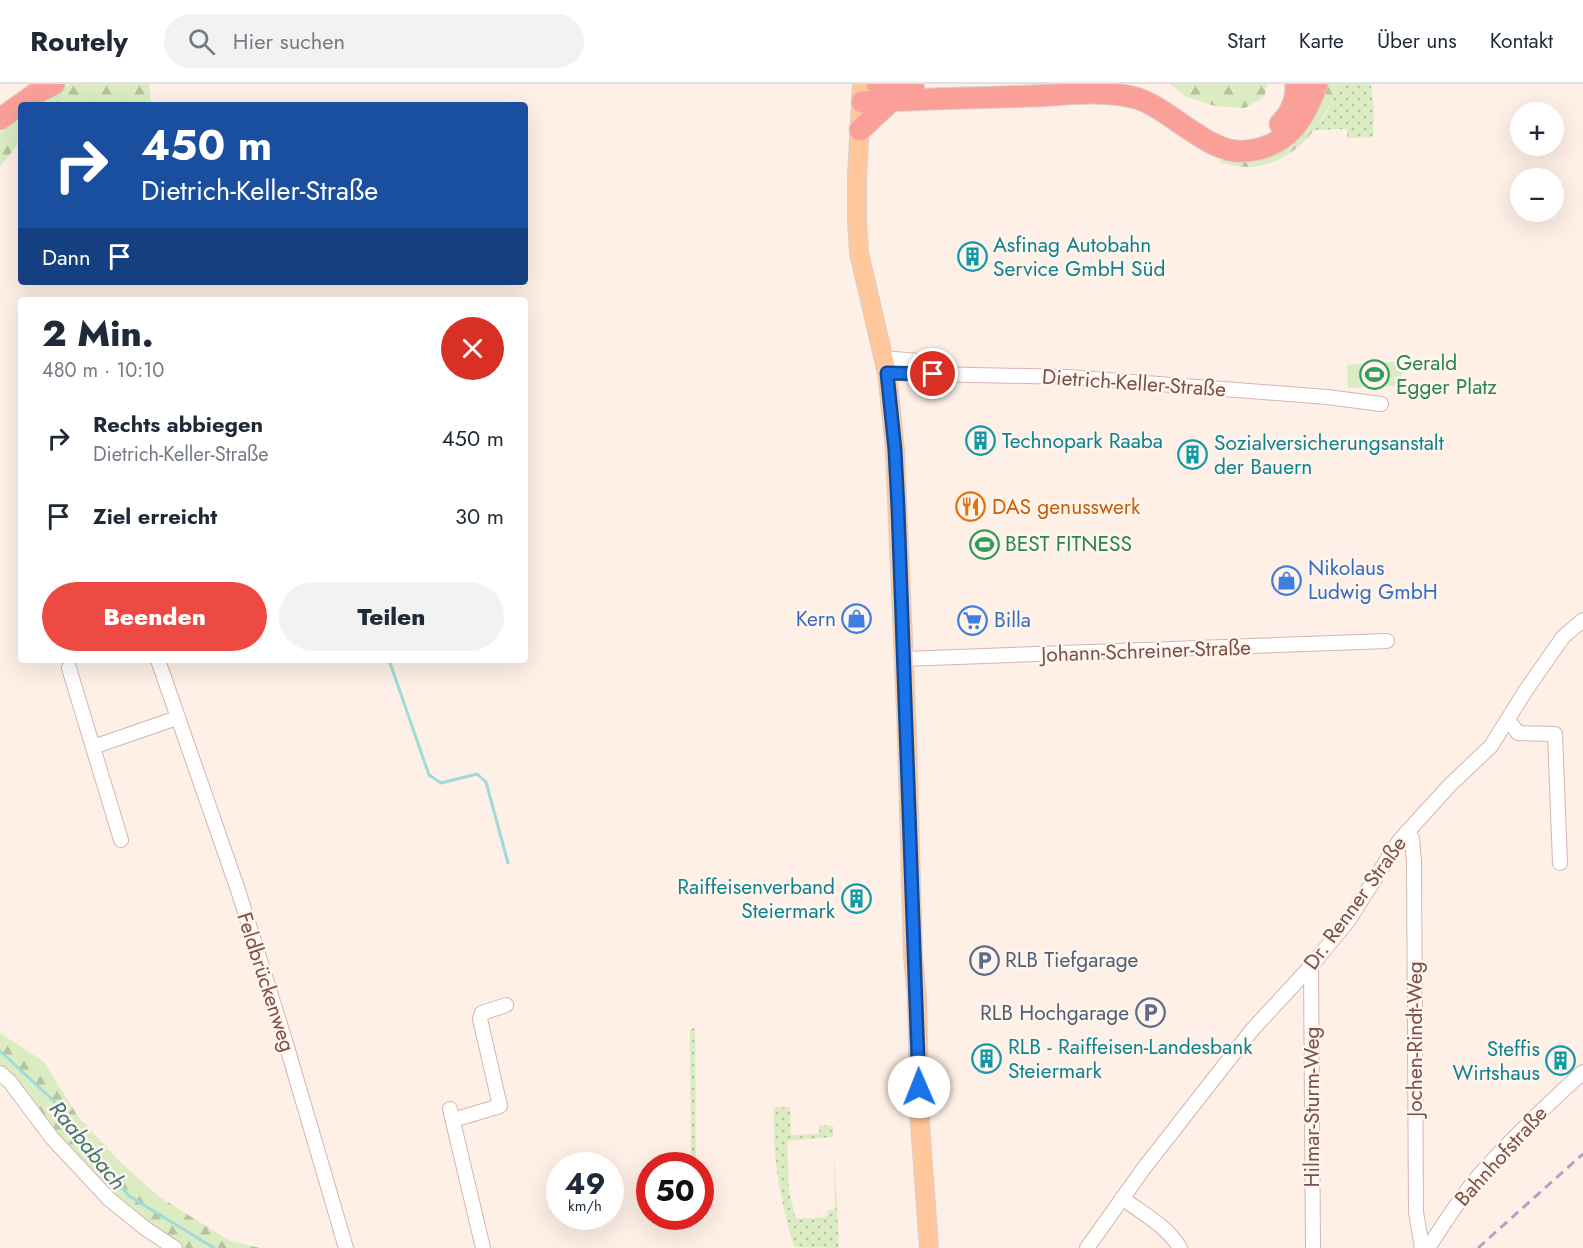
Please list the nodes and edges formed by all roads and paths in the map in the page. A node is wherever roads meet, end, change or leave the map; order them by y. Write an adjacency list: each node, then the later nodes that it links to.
1 (54, 84): 9 (highway)
2 (877, 84): 3 (highway)
3 (1010, 84)
4 (1132, 84): 5 (highway)
5 (1296, 84)
6 (1317, 84): 8 (highway)
7 (862, 93): 8 (highway); 12 (main road)
8 (892, 100): 12 (highway)
9 (24, 102)
10 (18, 106): 11 (highway)
11 (0, 119)
12 (860, 130): 14 (main road)
13 (929, 362): 14 (street)
14 (886, 366): 15 (street, Dietrich-Keller-Straße); 18 (main road)
15 (1381, 404)
16 (1583, 620): 22 (street, Dr. Renner Straße)
17 (1387, 641): 18 (street, Johann-Schreiner-Straße)
18 (904, 659): 35 (main road)
19 (159, 663): 21 (street, Feldbrückenweg)
20 (69, 668): 23 (street)
21 (177, 718): 23 (street); 33 (street, Feldbrückenweg)
22 (1508, 720): 24 (street, Dr. Renner Straße); 26 (street)
23 (93, 747): 25 (street)
24 (1407, 832): 27 (street, Dr. Renner Straße); 39 (street, Jochen-Rindt-Weg)
25 (121, 840)
26 (1560, 863)
27 (1311, 966): 31 (street, Dr. Renner Straße); 38 (street, Hilmar-Sturm-Weg)
28 (506, 1005): 34 (street)
29 (1583, 1072): 40 (street, Bahnhofstraße)
30 (0, 1073): 32 (street)
31 (1122, 1198): 36 (street, Dr. Renner Straße); 37 (street)
32 (175, 1248)
33 (346, 1248)
34 (483, 1248)
35 (929, 1248)
36 (1088, 1248)
37 (1180, 1248)
38 (1313, 1248)
39 (1422, 1248)
40 (1428, 1248)

